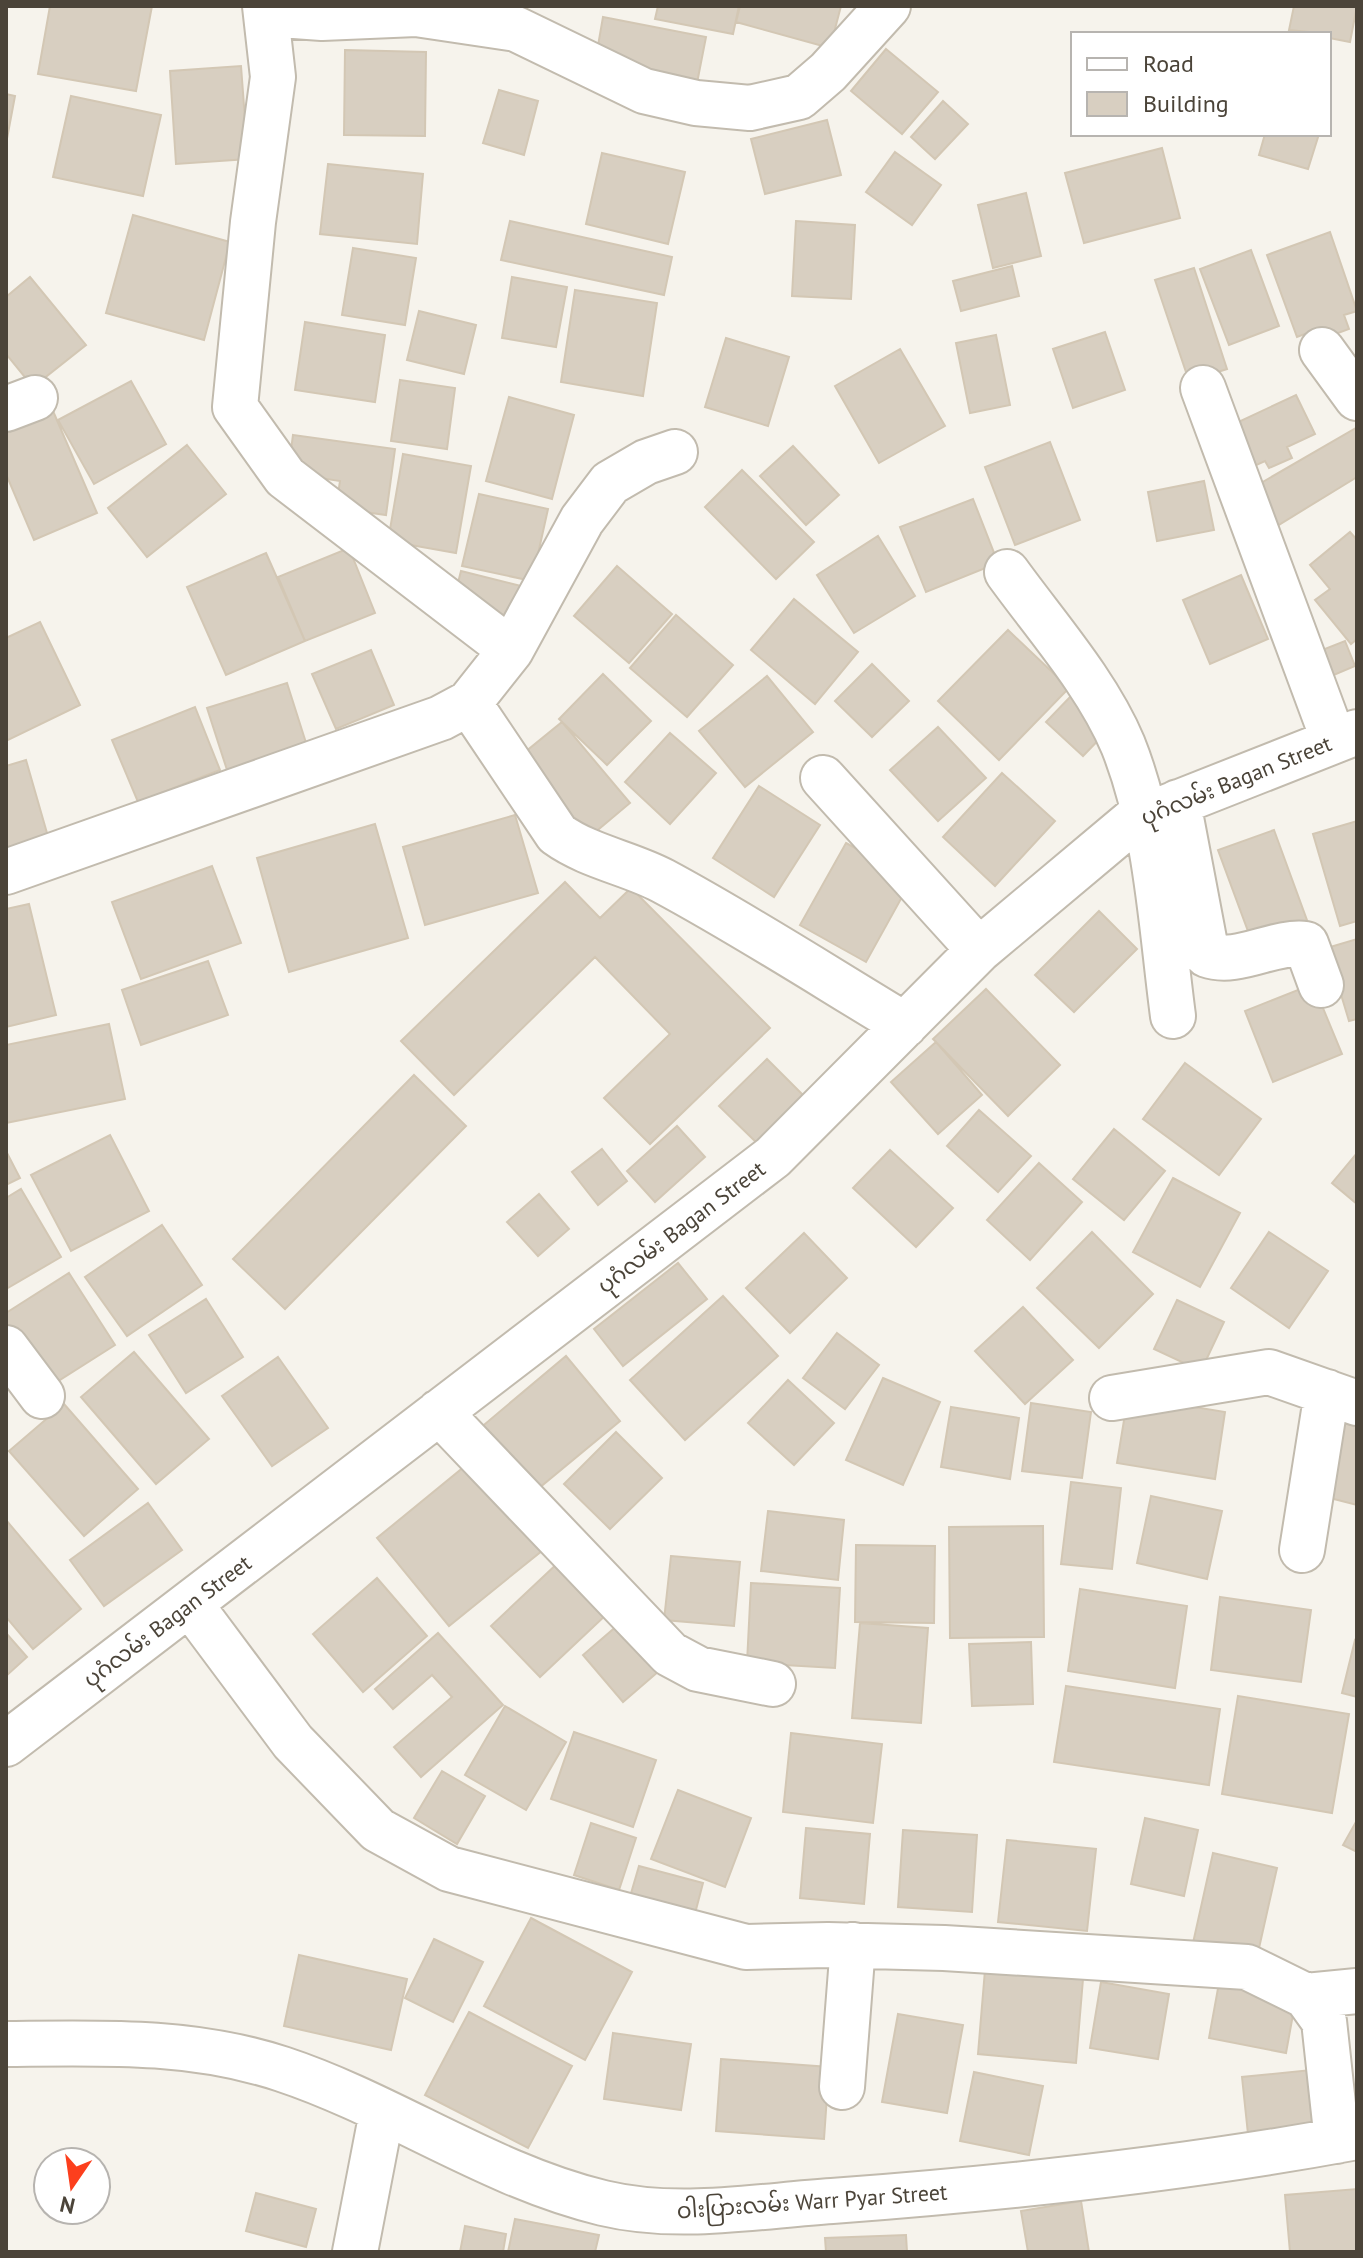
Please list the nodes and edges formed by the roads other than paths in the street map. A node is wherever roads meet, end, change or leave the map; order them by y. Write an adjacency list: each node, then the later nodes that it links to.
1 (888, 6): 3 (street)
2 (266, 10): 3 (street); 9 (street)
3 (416, 10)
4 (1322, 350): 6 (street)
5 (1203, 388): 11 (street)
6 (1357, 398)
7 (675, 452): 9 (street)
8 (1007, 572): 13 (street)
9 (511, 650): 10 (street)
10 (469, 703): 14 (street); 18 (street)
11 (1345, 736): 13 (street, ပုဂံလမ်း Bagan Street)
12 (823, 778): 15 (street)
13 (1162, 809): 15 (street, ပုဂံလမ်း Bagan Street); 16 (street); 17 (street)
14 (6, 872)
15 (979, 950): 18 (street, ပုဂံလမ်း Bagan Street)
16 (1321, 985)
17 (1173, 1016)
18 (905, 1025): 23 (street, ပုဂံလမ်း Bagan Street)
19 (6, 1348): 20 (street)
20 (42, 1396)
21 (1112, 1398): 22 (street)
22 (1342, 1398): 24 (street)
23 (439, 1412): 25 (street, ပုဂံလမ်း Bagan Street); 26 (street)
24 (1302, 1550)
25 (190, 1604): 27 (street, ပုဂံလမ်း Bagan Street); 28 (street)
26 (773, 1684)
27 (6, 1744)
28 (853, 1945): 30 (street); 32 (street)
29 (1357, 1991): 30 (street)
30 (1306, 1996): 34 (street)
31 (6, 2044): 33 (street, ဝါးပြားလမ်း Warr Pyar Street)
32 (842, 2087)
33 (382, 2112): 34 (street, ဝါးပြားလမ်း Warr Pyar Street); 35 (street)
34 (1347, 2139)
35 (355, 2252)

